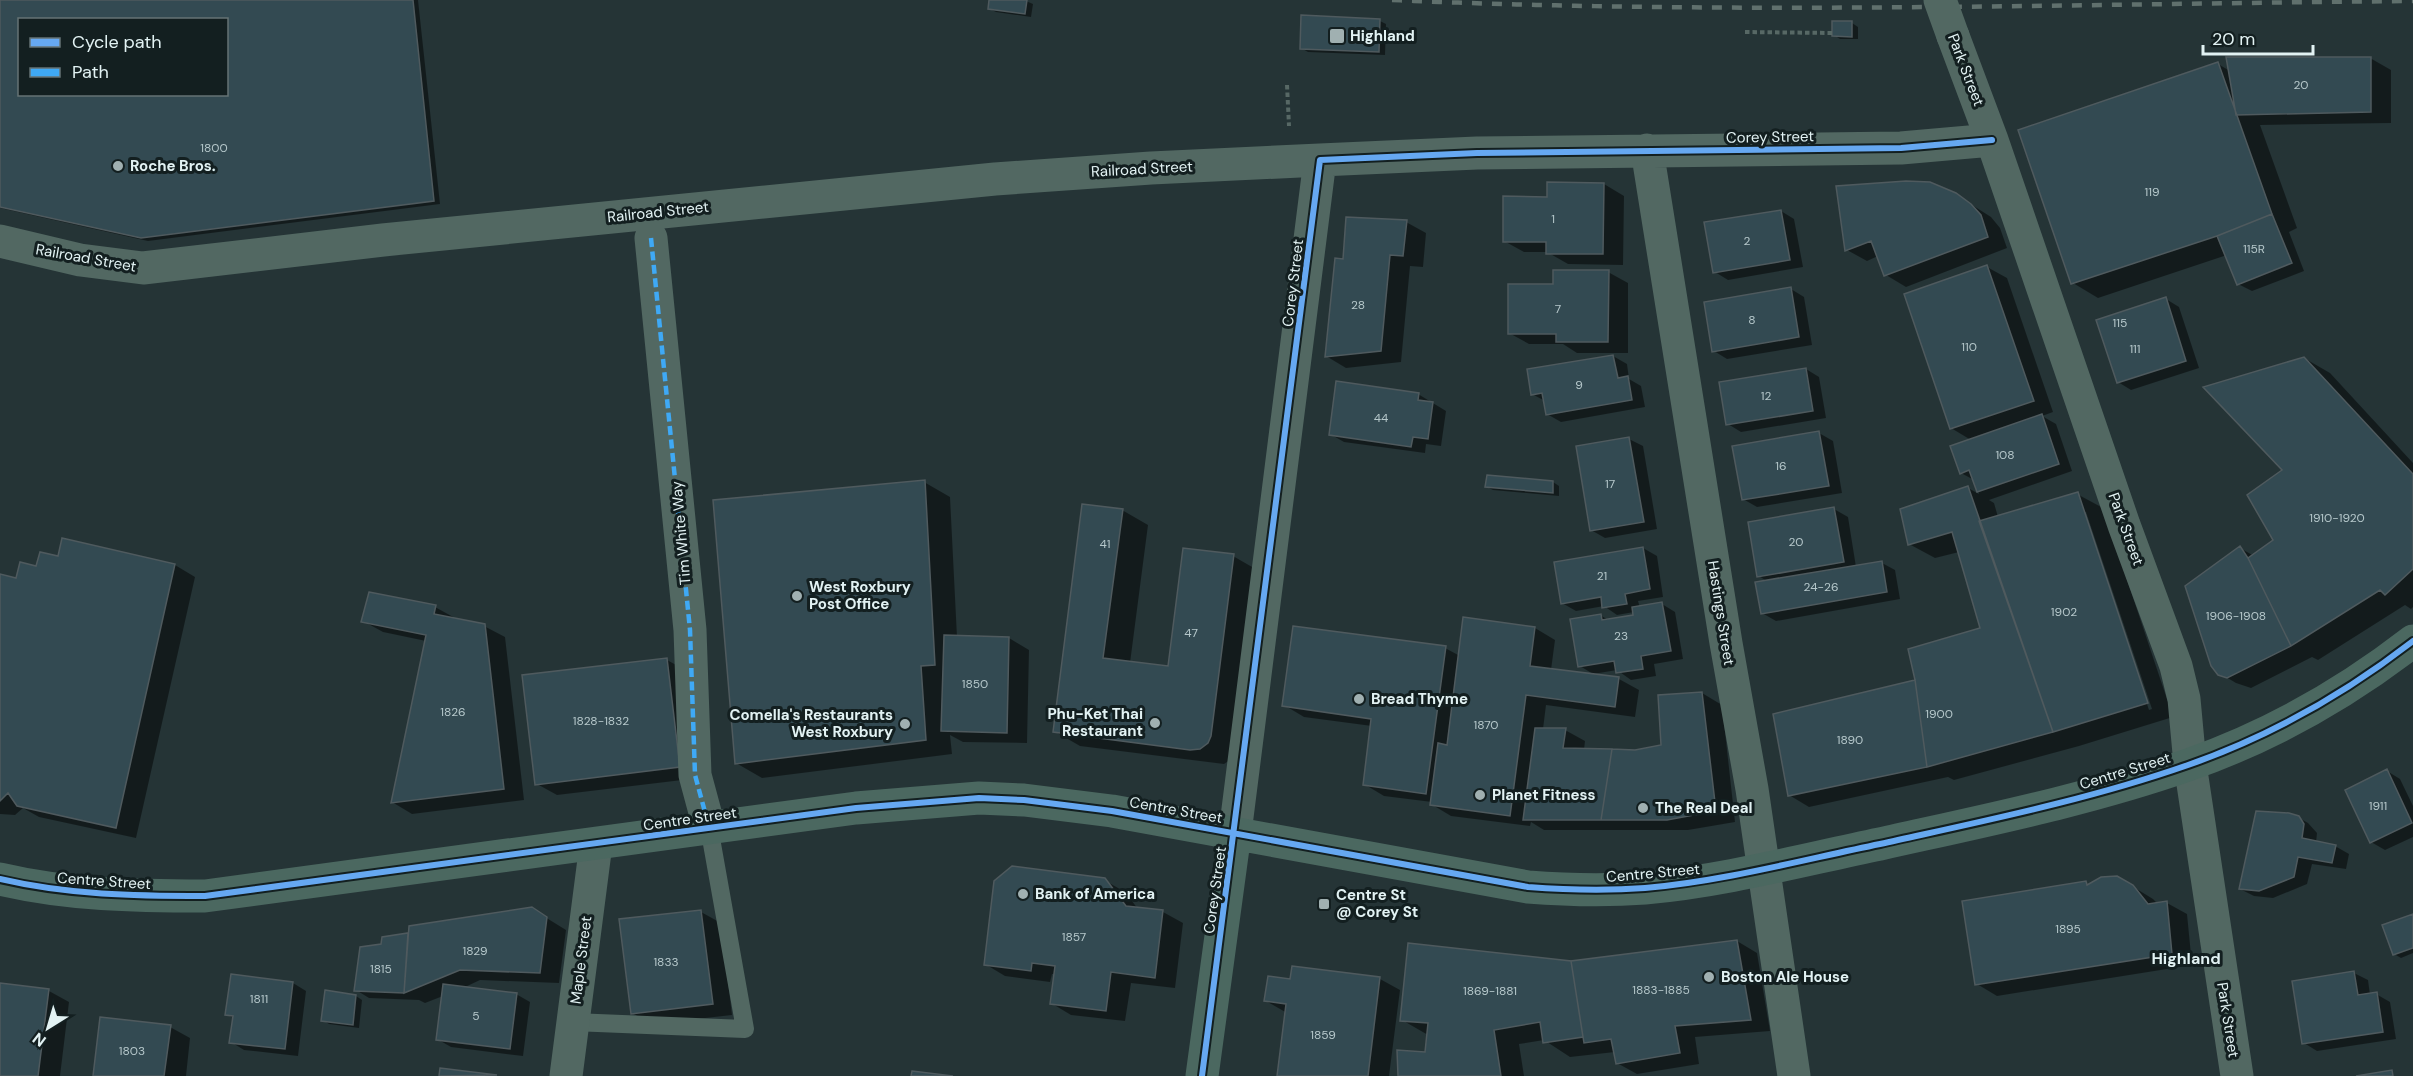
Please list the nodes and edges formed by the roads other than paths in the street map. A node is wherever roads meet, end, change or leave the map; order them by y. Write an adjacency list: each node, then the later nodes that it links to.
1 (1940, 0): 2 (street, Park Street, bridge)
2 (1992, 140): 3 (street, Corey Street); 8 (street, Park Street)
3 (1647, 150): 4 (street, Corey Street); 12 (street, Hastings Street)
4 (1320, 160): 6 (street, Railroad Street); 10 (street, Corey Street)
5 (651, 238): 9 (street, Tim White Way)
6 (0, 241)
7 (2413, 641): 8 (main road, Centre Street)
8 (2190, 764): 12 (main road, Centre Street); 18 (street, Park Street)
9 (709, 827): 10 (main road, Centre Street); 11 (main road, Centre Street); 14 (lane)
10 (1234, 833): 12 (main road, Centre Street); 16 (main road, Corey Street)
11 (597, 844): 13 (main road, Centre Street); 14 (street, Maple Street)
12 (1765, 869): 17 (street, Hastings Street)
13 (0, 879)
14 (573, 1022): 15 (street, Maple Street)
15 (566, 1076)
16 (1202, 1076)
17 (1794, 1076)
18 (2237, 1076)

